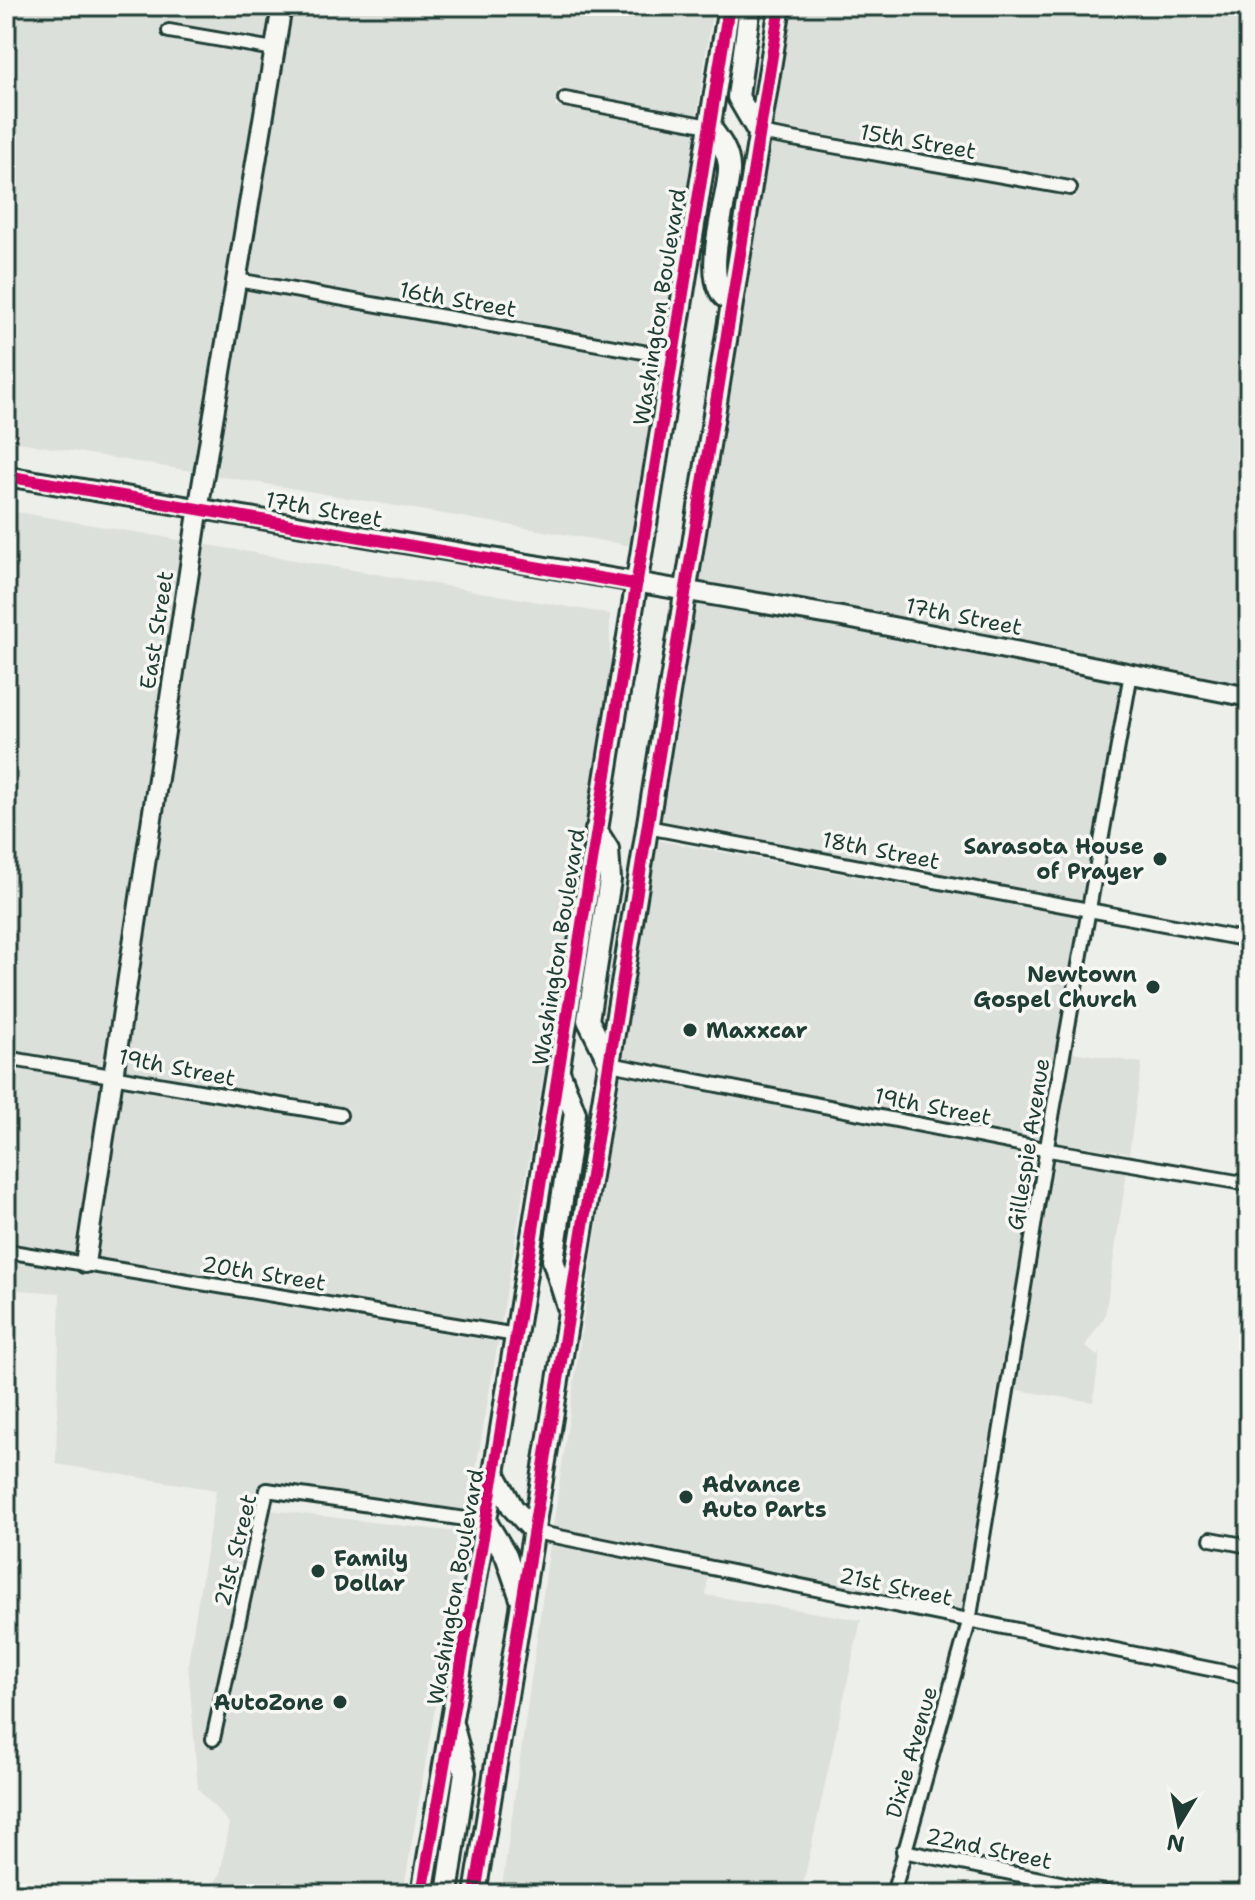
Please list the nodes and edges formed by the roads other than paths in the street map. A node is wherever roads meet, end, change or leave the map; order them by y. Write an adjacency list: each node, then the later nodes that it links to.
1 (282, 6): 6 (street, East Street)
2 (729, 6): 8 (main road, Washington Boulevard)
3 (750, 6): 9 (main road)
4 (780, 6): 9 (main road)
5 (169, 31): 6 (street)
6 (274, 49): 11 (street, East Street)
7 (565, 99): 8 (street)
8 (709, 126): 12 (main road); 13 (main road, Washington Boulevard)
9 (759, 133): 10 (street, 15th Street); 12 (main road)
10 (1070, 188)
11 (237, 280): 13 (street, 16th Street); 15 (street, East Street)
12 (731, 301): 17 (main road)
13 (671, 357): 16 (main road, Washington Boulevard)
14 (6, 476): 15 (street, 17th Street)
15 (199, 508): 16 (street, 17th Street); 27 (street, East Street)
16 (634, 584): 17 (street, 17th Street); 21 (main road, Washington Boulevard)
17 (685, 592): 18 (street, 17th Street); 20 (main road)
18 (1131, 673): 19 (street, 17th Street); 22 (street, Gillespie Avenue)
19 (1249, 697)
20 (647, 827): 22 (street, 18th Street); 25 (main road)
21 (596, 830): 25 (main road); 26 (main road, Washington Boulevard)
22 (1087, 910): 23 (street, 18th Street); 29 (street, Gillespie Avenue)
23 (1249, 940)
24 (6, 1058): 27 (street, 19th Street)
25 (610, 1064): 29 (street, 19th Street); 33 (main road)
26 (559, 1071): 33 (main road); 34 (main road, Washington Boulevard)
27 (113, 1076): 28 (street, 19th Street); 32 (street, East Street)
28 (340, 1115)
29 (1049, 1150): 30 (street, 19th Street); 41 (street, Gillespie Avenue)
30 (1249, 1184)
31 (6, 1251): 32 (street, 20th Street)
32 (85, 1263): 34 (street, 20th Street)
33 (570, 1311): 37 (main road)
34 (516, 1335): 35 (main road, Washington Boulevard)
35 (494, 1473): 36 (main road, Washington Boulevard); 37 (main road)
36 (486, 1522): 40 (main road); 43 (main road, Washington Boulevard); 44 (street, 21st Street)
37 (535, 1532): 40 (main road); 41 (street, 21st Street)
38 (1211, 1539): 39 (street)
39 (1249, 1546)
40 (522, 1603): 48 (main road)
41 (969, 1622): 42 (street, 21st Street); 45 (street, Dixie Avenue)
42 (1249, 1677)
43 (452, 1723): 46 (main road, Washington Boulevard); 47 (main road)
44 (213, 1739)
45 (903, 1851): 49 (street, Dixie Avenue); 50 (street, 22nd Street)
46 (422, 1894)
47 (447, 1894)
48 (475, 1894)
49 (893, 1894)
50 (1114, 1894)

